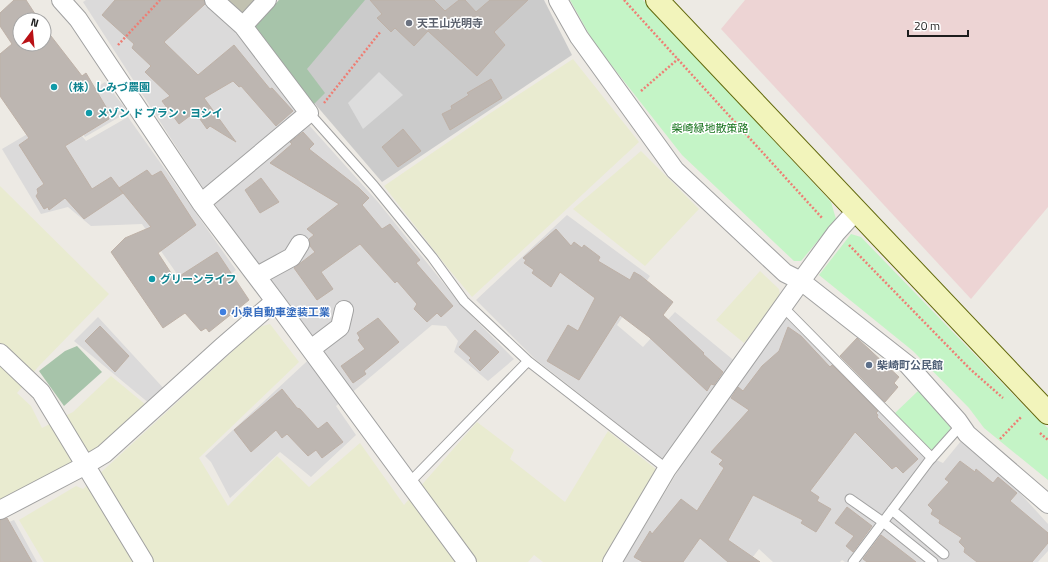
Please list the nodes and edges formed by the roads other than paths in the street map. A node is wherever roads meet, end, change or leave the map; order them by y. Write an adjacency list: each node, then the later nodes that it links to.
1 (61, 0): 8 (street)
2 (214, 0): 6 (street)
3 (267, 0): 6 (street)
4 (558, 0): 12 (street)
5 (657, 0): 9 (street)
6 (243, 26): 7 (street)
7 (309, 113): 8 (street); 18 (lane)
8 (201, 203): 11 (street)
9 (856, 211): 12 (street); 19 (street)
10 (300, 244): 11 (street)
11 (257, 276): 13 (street)
12 (801, 281): 14 (street); 20 (street)
13 (275, 301): 16 (street); 22 (street)
14 (783, 307): 21 (lane); 23 (street)
15 (344, 310): 16 (street)
16 (311, 349): 24 (street)
17 (0, 353): 22 (street)
18 (528, 361): 23 (lane); 24 (lane)
19 (1043, 422)
20 (961, 425): 21 (lane); 26 (street)
21 (932, 458): 28 (lane)
22 (84, 466): 27 (street); 31 (street)
23 (667, 469): 33 (street)
24 (408, 483): 32 (street)
25 (850, 499): 29 (lane)
26 (1048, 504)
27 (0, 510)
28 (892, 510): 29 (lane); 30 (lane)
29 (883, 522): 34 (lane); 35 (lane)
30 (944, 554)
31 (144, 562)
32 (467, 562)
33 (612, 562)
34 (853, 562)
35 (932, 562)

